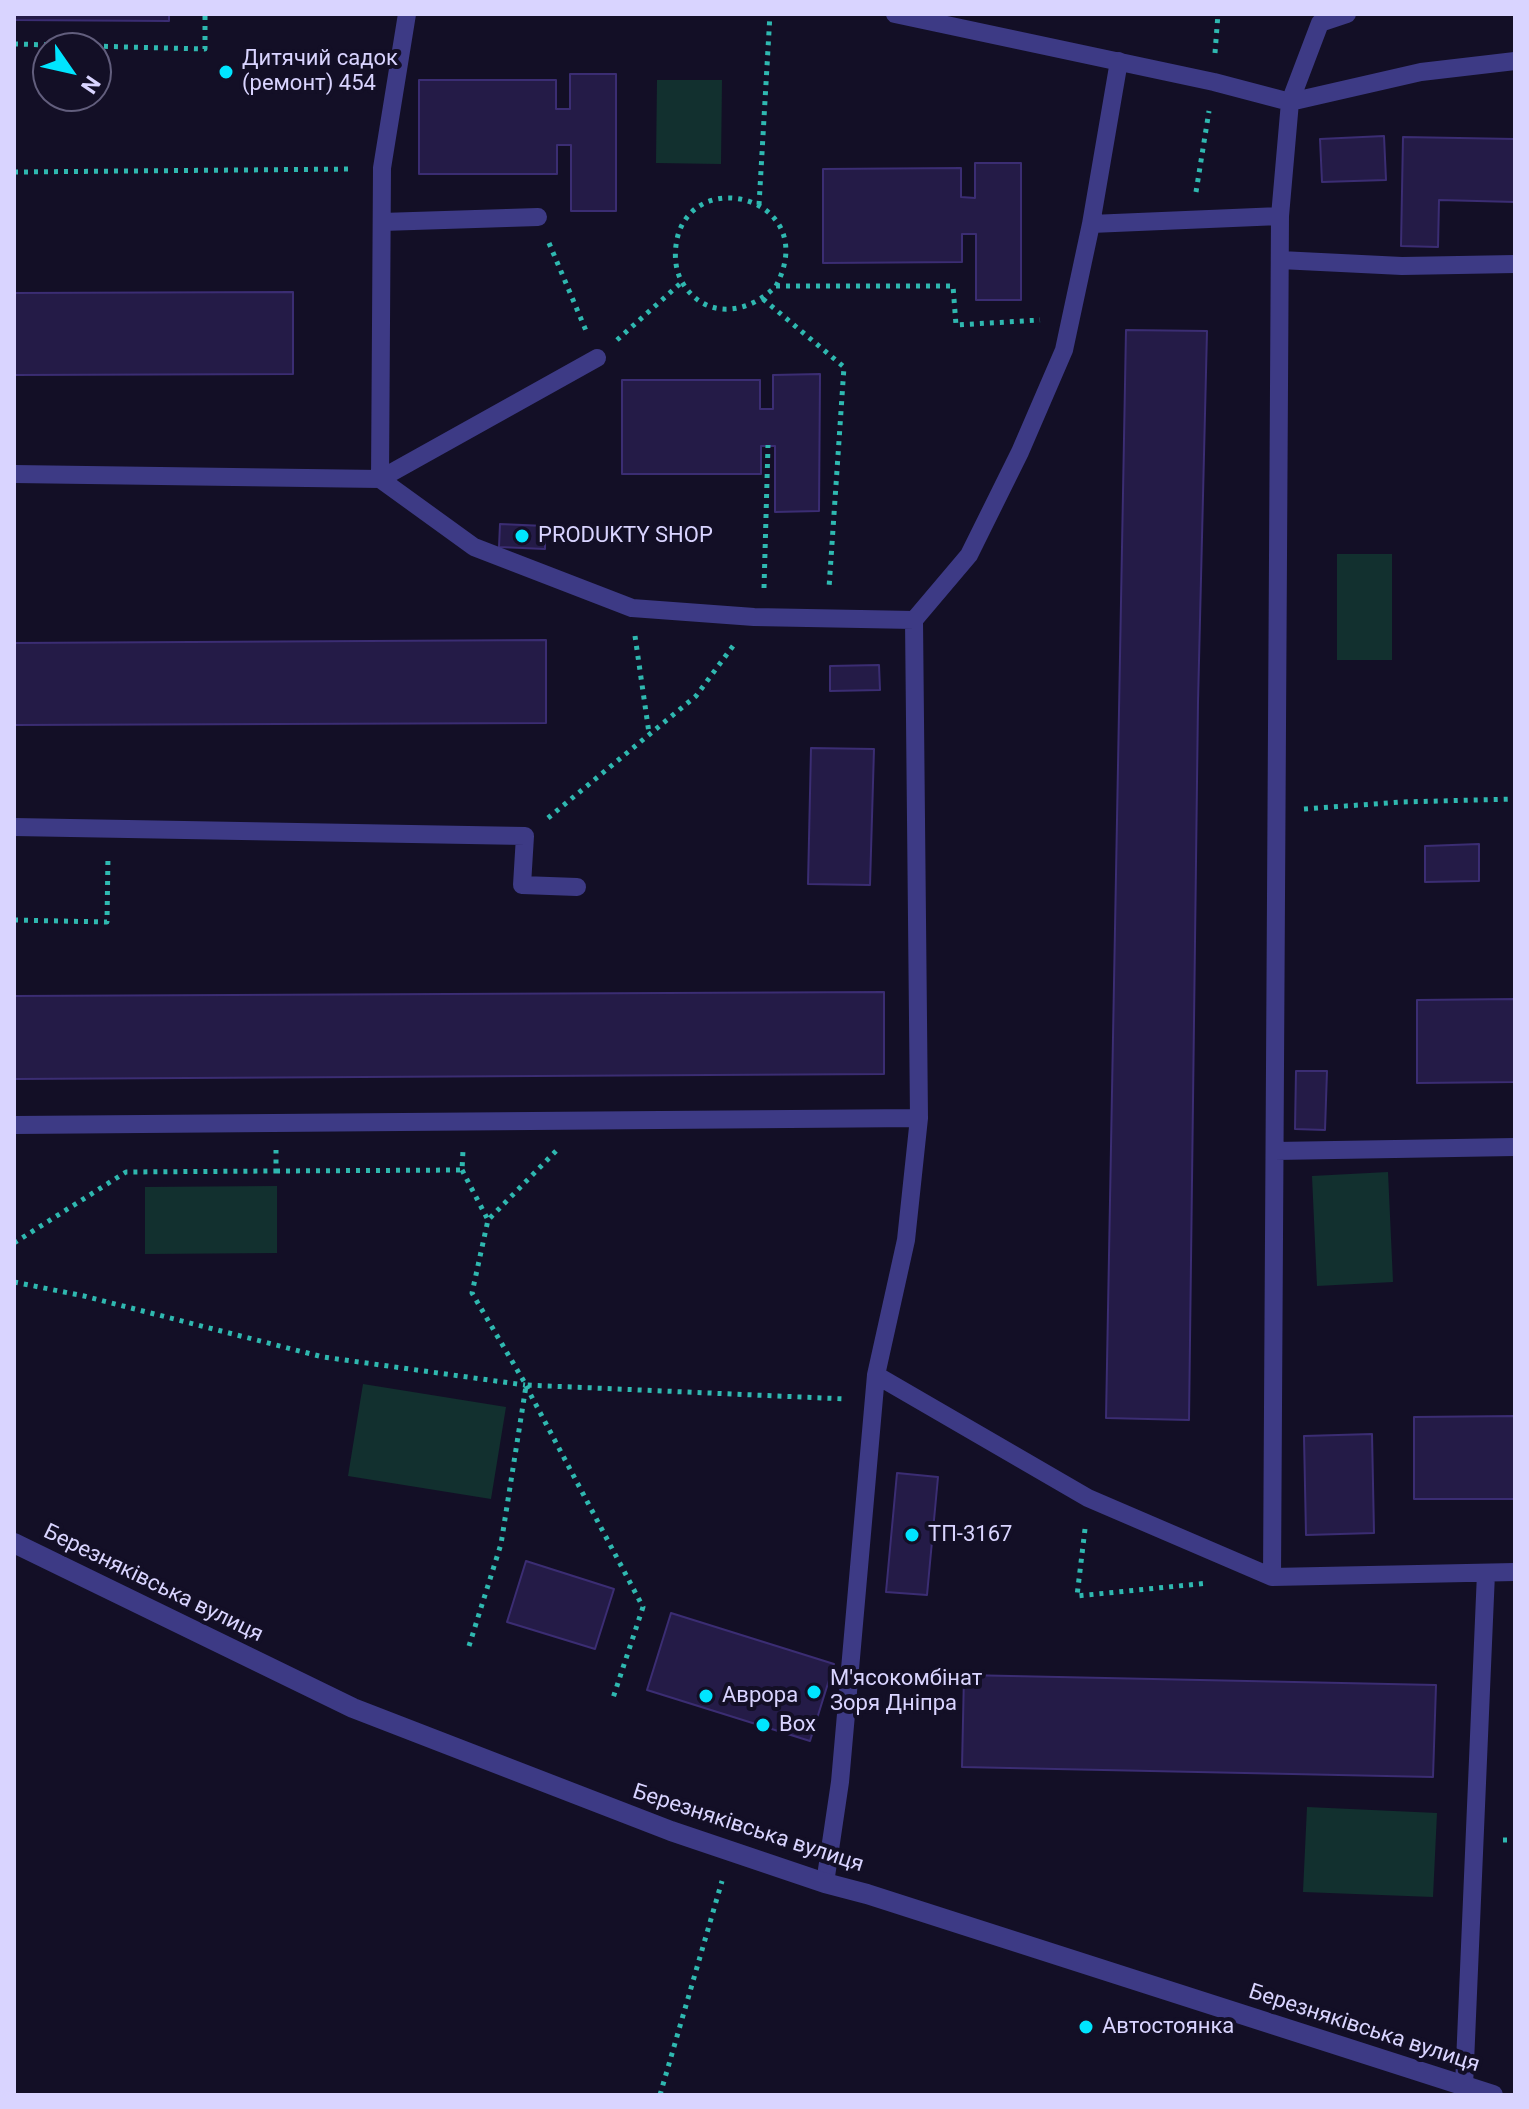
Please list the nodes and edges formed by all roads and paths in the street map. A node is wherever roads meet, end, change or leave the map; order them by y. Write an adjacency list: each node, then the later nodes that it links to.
1 (205, 14): 7 (path)
2 (407, 14): 12 (lane)
3 (770, 14): 14 (path)
4 (895, 14): 8 (lane)
5 (1218, 14): 10 (path)
6 (1347, 14): 11 (lane)
7 (14, 44)
8 (1119, 61): 10 (lane); 19 (lane)
9 (1515, 61): 11 (lane)
10 (1214, 82): 11 (lane); 17 (path)
11 (1290, 102): 15 (lane)
12 (382, 168): 13 (path); 18 (lane)
13 (14, 172)
14 (759, 205): 22 (path); 23 (path)
15 (1280, 216): 17 (lane); 20 (lane)
16 (538, 217): 18 (lane); 26 (path)
17 (1192, 220): 19 (lane)
18 (382, 222): 29 (lane)
19 (1091, 224): 25 (lane)
20 (1280, 260): 21 (lane); 36 (lane)
21 (1515, 264)
22 (682, 282): 24 (path); 26 (path)
23 (776, 286): 24 (path); 25 (path)
24 (763, 299): 32 (path)
25 (1072, 318): 33 (lane)
26 (597, 358): 29 (lane)
27 (768, 445): 31 (path)
28 (14, 474): 29 (lane)
29 (380, 479): 30 (lane)
30 (632, 608): 31 (lane); 34 (path)
31 (758, 617): 32 (lane); 34 (path)
32 (828, 617): 33 (lane)
33 (914, 620): 42 (lane)
34 (649, 734): 39 (path)
35 (1515, 799): 36 (path)
36 (1277, 811): 48 (lane)
37 (14, 827): 38 (lane)
38 (109, 829): 39 (lane); 41 (path)
39 (525, 836): 40 (lane)
40 (577, 887)
41 (14, 920)
42 (919, 1118): 43 (lane); 54 (lane)
43 (589, 1120): 44 (lane); 51 (path)
44 (464, 1121): 45 (lane); 49 (path)
45 (277, 1123): 46 (lane); 50 (path)
46 (14, 1125)
47 (1515, 1147): 48 (lane)
48 (1275, 1151): 61 (lane)
49 (462, 1170): 50 (path); 51 (path)
50 (276, 1171): 52 (path)
51 (488, 1220): 55 (path)
52 (14, 1243)
53 (14, 1282): 55 (path)
54 (876, 1375): 56 (lane); 57 (lane)
55 (526, 1385): 56 (path); 63 (path); 64 (path)
56 (874, 1400): 66 (lane)
57 (1088, 1498): 61 (lane); 62 (path)
58 (14, 1543): 65 (street, Березняківська вулиця)
59 (1515, 1572): 60 (lane)
60 (1486, 1573): 61 (lane); 67 (lane)
61 (1272, 1577)
62 (1212, 1583)
63 (469, 1646)
64 (612, 1701)
65 (729, 1852): 66 (street, Березняківська вулиця); 68 (path)
66 (825, 1883): 67 (street, Березняківська вулиця)
67 (1464, 2086): 69 (street, Березняківська вулиця)
68 (660, 2095)
69 (1493, 2095)

